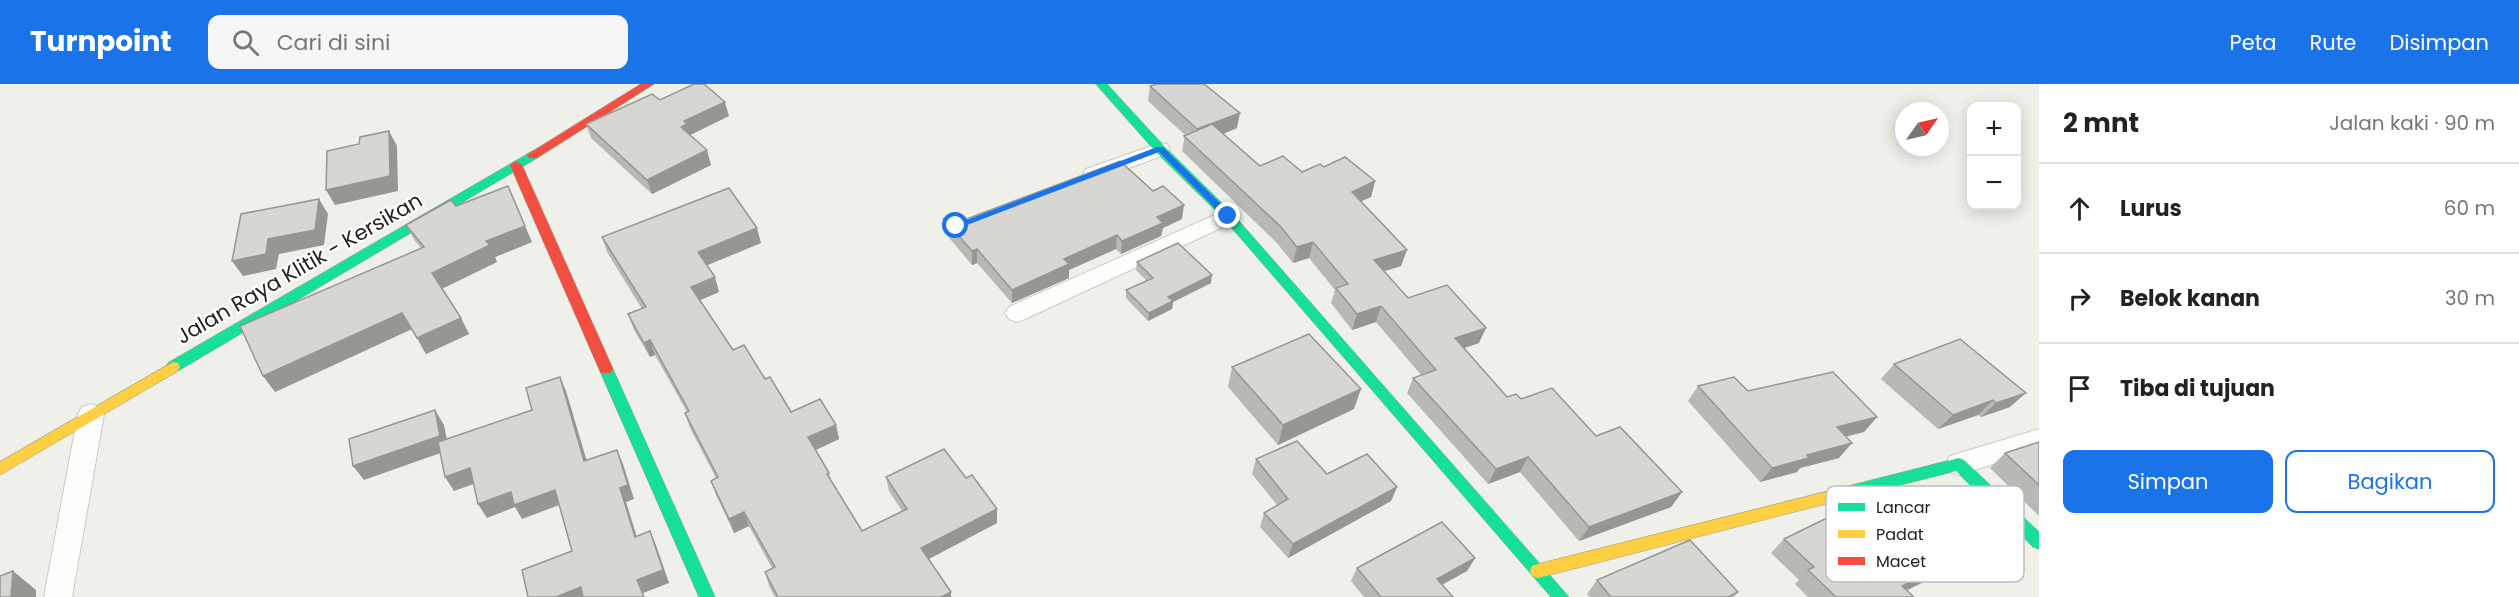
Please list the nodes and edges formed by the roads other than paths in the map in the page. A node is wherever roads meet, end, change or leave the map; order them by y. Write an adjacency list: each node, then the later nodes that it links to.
1 (649, 84): 4 (street, Jalan Raya Klitik - Kersikan)
2 (1101, 84): 3 (street)
3 (1160, 149): 5 (street); 6 (street)
4 (516, 165): 8 (street, Jalan Raya Klitik - Kersikan); 19 (street)
5 (1074, 181)
6 (1228, 216): 7 (street); 17 (street)
7 (1017, 314)
8 (91, 414): 11 (street, Jalan Raya Klitik - Kersikan); 18 (street)
9 (2039, 439): 10 (street)
10 (1959, 464): 12 (street); 13 (street)
11 (0, 469)
12 (1872, 486)
13 (1982, 486)
14 (1826, 498): 17 (street)
15 (2024, 527): 16 (street)
16 (2039, 542)
17 (1538, 571): 20 (street)
18 (58, 597)
19 (707, 597)
20 (1561, 597)

